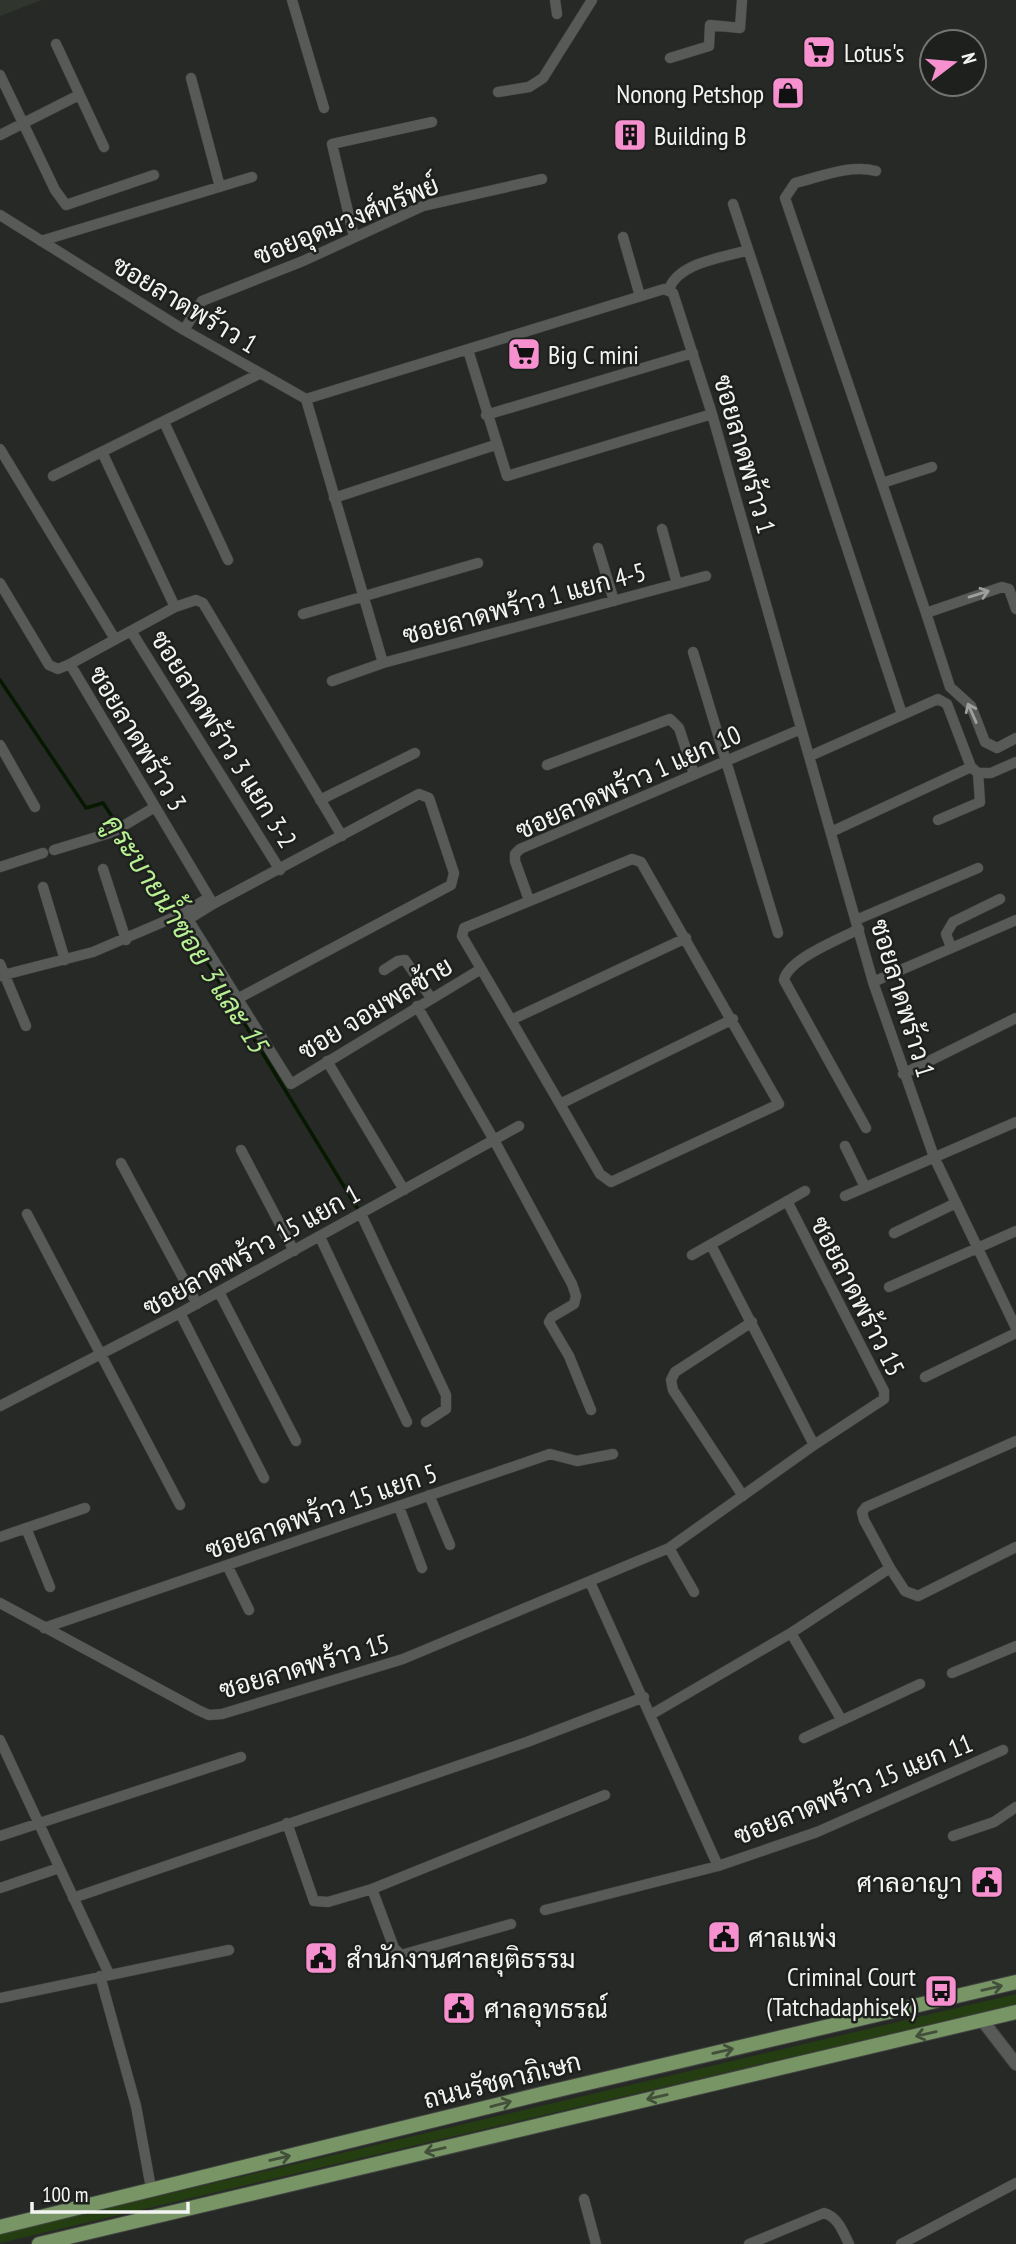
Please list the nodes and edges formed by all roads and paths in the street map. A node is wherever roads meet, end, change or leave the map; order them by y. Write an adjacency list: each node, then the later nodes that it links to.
1 (292, 0): 12 (street)
2 (555, 0): 5 (street)
3 (592, 0): 10 (street)
4 (742, 0): 7 (street)
5 (558, 14)
6 (56, 44): 11 (street)
7 (670, 58)
8 (0, 75): 14 (street)
9 (191, 78): 21 (street)
10 (498, 92)
11 (79, 95): 14 (street); 16 (street)
12 (324, 108)
13 (432, 122): 24 (street)
14 (23, 123): 15 (street); 18 (street)
15 (0, 135)
16 (104, 147)
17 (876, 171): 43 (street)
18 (154, 175)
19 (252, 177): 21 (street)
20 (542, 179): 24 (street, ซอยอุดมวงศ์ทรัพย์)
21 (220, 187): 26 (street)
22 (733, 204): 27 (street)
23 (0, 215): 26 (street, ซอยลาดพร้าว 1)
24 (354, 237): 30 (street, ซอยอุดมวงศ์ทรัพย์)
25 (623, 237): 29 (street)
26 (41, 241): 30 (street, ซอยลาดพร้าว 1)
27 (748, 250): 28 (street); 64 (street)
28 (669, 289): 29 (street); 32 (street, ซอยลาดพร้าว 1)
29 (640, 296): 31 (street)
30 (184, 330): 33 (street, ซอยลาดพร้าว 1)
31 (468, 350): 34 (street); 36 (street)
32 (693, 353): 35 (street, ซอยลาดพร้าว 1); 36 (street)
33 (259, 374): 34 (street, ซอยลาดพร้าว 1); 37 (street)
34 (306, 399): 44 (street)
35 (712, 414): 38 (street); 65 (street, ซอยลาดพร้าว 1)
36 (486, 415): 38 (street)
37 (164, 422): 40 (street); 47 (street)
38 (495, 445): 44 (street)
39 (0, 449): 59 (street)
40 (102, 452): 42 (street); 54 (street)
41 (932, 467): 43 (street)
42 (53, 476)
43 (882, 483): 56 (street)
44 (334, 498): 52 (street)
45 (662, 529): 51 (street)
46 (598, 548): 53 (street)
47 (228, 561)
48 (478, 563): 52 (street)
49 (706, 576): 51 (street, ซอยลาดพร้าว 1 แยก 4-5)
50 (0, 583): 62 (street, ซอยลาดพร้าว 3)
51 (677, 584): 53 (street, ซอยลาดพร้าว 1 แยก 4-5)
52 (362, 597): 57 (street); 61 (street)
53 (614, 601): 61 (street, ซอยลาดพร้าว 1 แยก 4-5)
54 (174, 607): 58 (street); 75 (street)
55 (1016, 610): 56 (street, one-way to 55)
56 (926, 613): 66 (street, one-way to 56)
57 (303, 614)
58 (131, 631): 59 (street); 86 (street, ซอยลาดพร้าว 3 แยก 3-2)
59 (115, 639): 62 (street)
60 (693, 652): 70 (street)
61 (383, 663): 63 (street, ซอยลาดพร้าว 1 แยก 4-5)
62 (70, 664): 77 (street, ซอยลาดพร้าว 3)
63 (332, 681)
64 (902, 714): 69 (street); 73 (street)
65 (802, 729): 69 (street, ซอยลาดพร้าว 1); 70 (street, ซอยลาดพร้าว 1 แยก 10)
66 (1016, 738)
67 (0, 745): 76 (street)
68 (415, 753): 75 (street)
69 (810, 756): 79 (street, ซอยลาดพร้าว 1)
70 (725, 761): 74 (street, ซอยลาดพร้าว 1 แยก 10); 94 (street)
71 (1016, 762): 73 (street)
72 (547, 765): 74 (street)
73 (975, 770): 78 (street); 79 (street)
74 (694, 774): 89 (street, ซอยลาดพร้าว 1 แยก 10)
75 (320, 800): 80 (street)
76 (35, 807)
77 (155, 807): 81 (street); 90 (street, ซอยลาดพร้าว 3)
78 (938, 820)
79 (831, 832): 93 (street, ซอยลาดพร้าว 1)
80 (342, 836): 86 (street); 105 (street)
81 (54, 850)
82 (43, 853): 83 (street)
83 (0, 867)
84 (978, 868): 93 (street)
85 (103, 869): 96 (street)
86 (281, 870): 90 (street)
87 (43, 887): 98 (street)
88 (1000, 899): 97 (street)
89 (529, 900): 95 (street); 100 (street)
90 (211, 901): 91 (street)
91 (181, 917): 96 (street); 105 (street)
92 (1016, 920): 97 (street)
93 (858, 925): 103 (street, ซอยลาดพร้าว 1); 116 (street)
94 (778, 933)
95 (685, 938): 108 (street); 109 (street)
96 (126, 940): 98 (street)
97 (951, 947): 103 (street)
98 (65, 960): 102 (street)
99 (0, 964): 102 (street)
100 (481, 969): 104 (street, ซอย จอมพลซ้าย); 109 (street)
101 (384, 970): 104 (street)
102 (2, 975): 110 (street)
103 (873, 982): 112 (street, ซอยลาดพร้าว 1)
104 (431, 998): 106 (street, ซอย จอมพลซ้าย)
105 (237, 999): 111 (street, ซอย จอมพลซ้าย)
106 (417, 1006): 111 (street, ซอย จอมพลซ้าย); 117 (street)
107 (1016, 1018): 112 (street)
108 (733, 1019): 113 (street); 113 (street)
109 (511, 1020): 113 (street)
110 (26, 1026)
111 (327, 1061): 123 (street)
112 (903, 1074): 120 (street, ซอยลาดพร้าว 1)
113 (560, 1104)
114 (1016, 1122): 120 (street)
115 (519, 1126): 117 (street, ซอยลาดพร้าว 15 แยก 1)
116 (866, 1128)
117 (494, 1140): 123 (street, ซอยลาดพร้าว 15 แยก 1); 146 (street)
118 (845, 1146): 122 (street)
119 (241, 1150): 135 (street)
120 (934, 1157): 122 (street); 127 (street, ซอยลาดพร้าว 1)
121 (121, 1163): 139 (street)
122 (865, 1187): 125 (street)
123 (404, 1190): 129 (street, ซอยลาดพร้าว 15 แยก 1)
124 (805, 1191): 126 (street)
125 (845, 1196)
126 (787, 1201): 133 (street); 151 (street, ซอยลาดพร้าว 15)
127 (956, 1203): 131 (street); 134 (street, ซอยลาดพร้าว 1)
128 (27, 1214): 143 (street)
129 (361, 1214): 132 (street, ซอยลาดพร้าว 15 แยก 1); 148 (street)
130 (1016, 1231): 134 (street)
131 (894, 1233)
132 (320, 1237): 135 (street, ซอยลาดพร้าว 15 แยก 1); 147 (street)
133 (711, 1245): 136 (street); 141 (street)
134 (978, 1248): 137 (street); 142 (street, ซอยลาดพร้าว 1)
135 (295, 1251): 138 (street, ซอยลาดพร้าว 15 แยก 1)
136 (692, 1255)
137 (888, 1287)
138 (219, 1292): 139 (street, ซอยลาดพร้าว 15 แยก 1); 149 (street)
139 (197, 1304): 140 (street, ซอยลาดพร้าว 15 แยก 1)
140 (180, 1313): 143 (street, ซอยลาดพร้าว 15 แยก 1); 153 (street)
141 (752, 1322): 151 (street); 155 (street)
142 (1016, 1331): 144 (street)
143 (102, 1355): 145 (street, ซอยลาดพร้าว 15 แยก 1); 156 (street)
144 (925, 1377)
145 (0, 1406)
146 (591, 1410)
147 (407, 1422)
148 (426, 1422)
149 (296, 1441)
150 (1016, 1441): 166 (street)
151 (814, 1445): 155 (street, ซอยลาดพร้าว 15)
152 (613, 1454): 154 (street, ซอยลาดพร้าว 15 แยก 5)
153 (264, 1478)
154 (429, 1495): 157 (street, ซอยลาดพร้าว 15 แยก 5); 161 (street)
155 (743, 1496): 163 (street, ซอยลาดพร้าว 15)
156 (180, 1505)
157 (399, 1507): 164 (street, ซอยลาดพร้าว 15 แยก 5); 165 (street)
158 (85, 1508): 159 (street)
159 (26, 1528): 160 (street); 168 (street)
160 (0, 1537)
161 (450, 1545)
162 (1016, 1547): 166 (street)
163 (669, 1548): 167 (street, ซอยลาดพร้าว 15); 169 (street)
164 (228, 1567): 171 (street); 172 (street, ซอยลาดพร้าว 15 แยก 5)
165 (422, 1568)
166 (890, 1568): 173 (street)
167 (590, 1582): 172 (street, ซอยลาดพร้าว 15); 177 (street)
168 (50, 1587)
169 (694, 1592)
170 (0, 1603): 172 (street, ซอยลาดพร้าว 15)
171 (249, 1610)
172 (44, 1628)
173 (791, 1633): 178 (street); 179 (street)
174 (1016, 1646): 175 (street)
175 (952, 1674)
176 (920, 1684): 179 (street)
177 (644, 1697): 178 (street); 187 (street)
178 (652, 1714): 190 (street)
179 (841, 1719): 180 (street)
180 (804, 1738)
181 (0, 1740): 186 (street)
182 (1003, 1750): 190 (street, ซอยลาดพร้าว 15 แยก 11)
183 (241, 1757): 186 (street)
184 (605, 1796): 193 (street)
185 (1016, 1807): 189 (street)
186 (38, 1823): 188 (street); 191 (street)
187 (287, 1823): 193 (street); 194 (street)
188 (0, 1836)
189 (953, 1836)
190 (718, 1866): 195 (street, ซอยลาดพร้าว 15 แยก 11)
191 (59, 1868): 192 (street); 194 (street)
192 (0, 1888)
193 (372, 1889): 196 (street)
194 (73, 1898): 198 (street)
195 (545, 1910)
196 (511, 1924)
197 (229, 1950): 198 (street)
198 (104, 1975): 200 (street); 205 (street)
199 (1016, 1982): 205 (main road, ถนนรัชดาภิเษก, one-way to 199)
200 (0, 1998)
201 (1016, 2012): 202 (main road, ถนนรัชดาภิเษก)
202 (982, 2020): 203 (street); 208 (main road, ถนนรัชดาภิเษก, one-way to 208)
203 (1016, 2064)
204 (1016, 2183): 212 (street)
205 (151, 2188): 207 (main road, ถนนรัชดาภิเษก)
206 (584, 2199): 209 (street)
207 (0, 2227)
208 (43, 2244)
209 (596, 2244)
210 (748, 2244): 211 (street)
211 (849, 2244)
212 (901, 2244)

